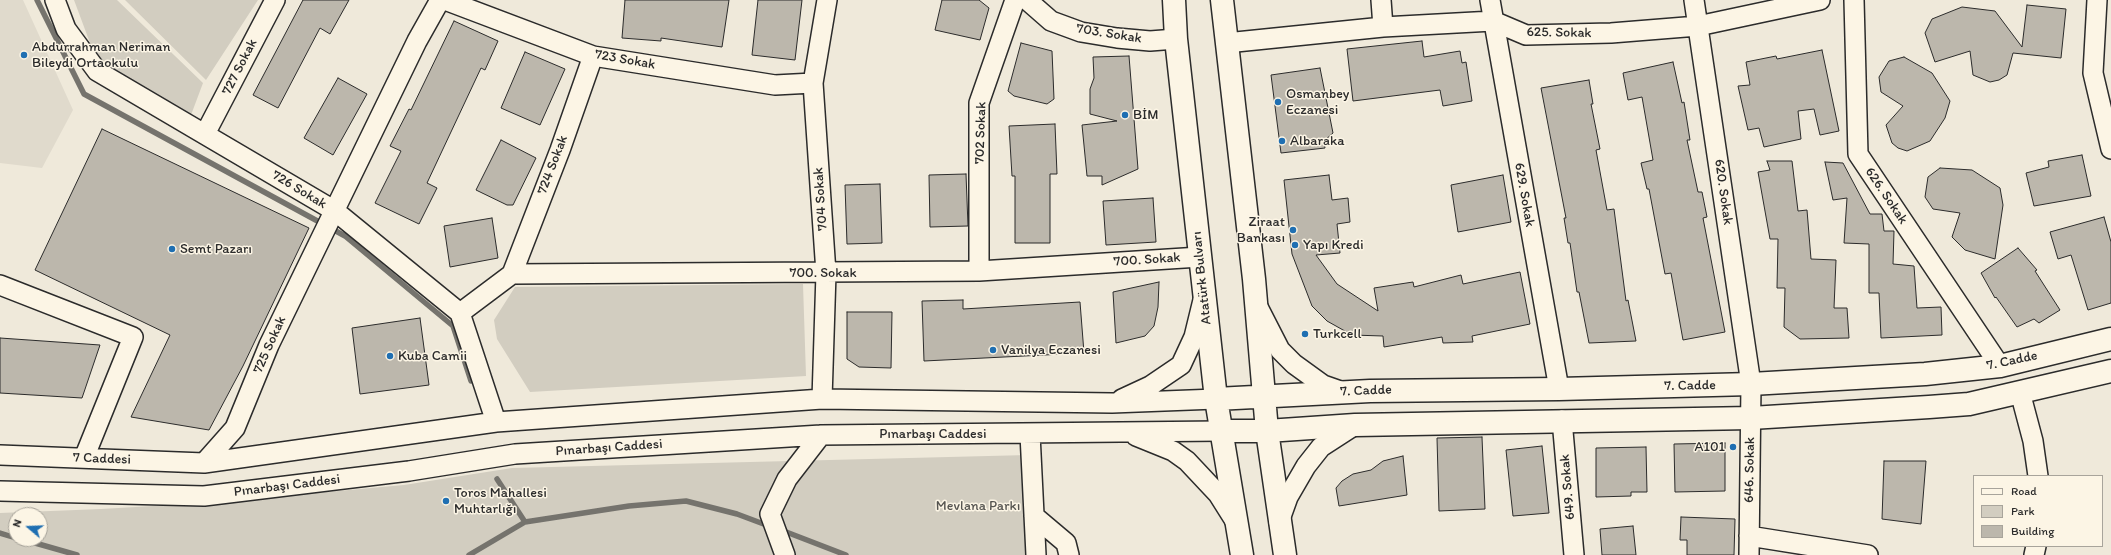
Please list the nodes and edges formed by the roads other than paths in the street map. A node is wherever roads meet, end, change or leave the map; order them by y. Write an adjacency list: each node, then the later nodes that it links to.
1 (55, 0): 23 (street, 726 Sokak)
2 (275, 0): 23 (street, 727 Sokak)
3 (440, 0): 25 (street, 725 Sokak)
4 (445, 0): 21 (street, 723 Sokak)
5 (827, 0): 22 (street, 704 Sokak)
6 (1015, 0): 27 (street, 702 Sokak)
7 (1026, 0): 19 (street, 703. Sokak)
8 (1174, 0): 19 (main road, Atatürk Bulvarı)
9 (1222, 0): 20 (main road)
10 (1381, 0): 18 (street)
11 (1490, 0): 16 (street, 629. Sokak)
12 (1694, 0): 17 (street, 620. Sokak)
13 (1820, 0): 17 (street, 625. Sokak)
14 (1854, 0): 35 (street, 626. Sokak)
15 (2097, 0): 24 (street)
16 (1493, 21): 17 (street, 625. Sokak); 18 (street, 625. Sokak); 38 (street, 629. Sokak)
17 (1698, 26): 37 (street, 620. Sokak)
18 (1383, 27): 20 (street, 625. Sokak)
19 (1176, 39): 26 (main road, Atatürk Bulvarı)
20 (1226, 43): 32 (main road)
21 (593, 56): 22 (street, 723 Sokak); 29 (street, 724 Sokak)
22 (813, 83): 28 (street, 704 Sokak)
23 (205, 134): 25 (street, 726 Sokak)
24 (2111, 149)
25 (332, 217): 33 (street, 726 Sokak); 56 (street, 725 Sokak)
26 (1200, 257): 27 (street, 700. Sokak); 31 (main road, Atatürk Bulvarı)
27 (979, 271): 28 (street, 700. Sokak)
28 (826, 273): 29 (street, 700. Sokak); 42 (street, 704 Sokak)
29 (512, 274): 33 (street)
30 (0, 285): 55 (street)
31 (1204, 294): 43 (main road, Atatürk Bulvarı); 44 (street)
32 (1256, 304): 39 (street); 41 (main road)
33 (460, 312): 47 (street)
34 (2111, 338): 35 (main road, 7. Cadde)
35 (2000, 366): 37 (main road, 7. Cadde)
36 (2111, 371): 40 (main road)
37 (1750, 384): 38 (main road, 7. Cadde); 45 (street, 646. Sokak)
38 (1559, 389): 39 (main road, 7. Cadde)
39 (1343, 392): 41 (main road, 7. Cadde)
40 (2020, 392): 45 (main road); 57 (street)
41 (1264, 396): 43 (main road); 49 (main road)
42 (822, 399): 44 (street); 47 (street)
43 (1216, 399): 44 (street); 50 (main road, Atatürk Bulvarı)
44 (1112, 403)
45 (1751, 418): 46 (main road); 62 (street, 646. Sokak)
46 (1562, 420): 48 (main road); 68 (street, 649. Sokak)
47 (496, 422): 56 (street)
48 (1355, 425): 49 (main road); 61 (street)
49 (1267, 430): 50 (main road); 61 (main road)
50 (1220, 431): 51 (street, Pınarbaşı Caddesi); 60 (main road, Atatürk Bulvarı)
51 (1127, 433): 52 (street, Pınarbaşı Caddesi); 60 (street)
52 (1030, 434): 53 (street, Pınarbaşı Caddesi); 59 (street)
53 (820, 435): 58 (street, Pınarbaşı Caddesi); 63 (street)
54 (0, 455): 55 (street, 7 Caddesi)
55 (84, 458): 56 (street, 7 Caddesi)
56 (204, 463)
57 (2038, 475)
58 (0, 491)
59 (1034, 516): 64 (street); 65 (street)
60 (1235, 521): 66 (main road, Atatürk Bulvarı)
61 (1279, 523): 67 (main road)
62 (1749, 536): 69 (street, 646. Sokak); 70 (street)
63 (783, 548)
64 (1036, 555)
65 (1069, 555)
66 (1242, 555)
67 (1285, 555)
68 (1574, 555)
69 (1749, 555)
70 (1868, 555)

